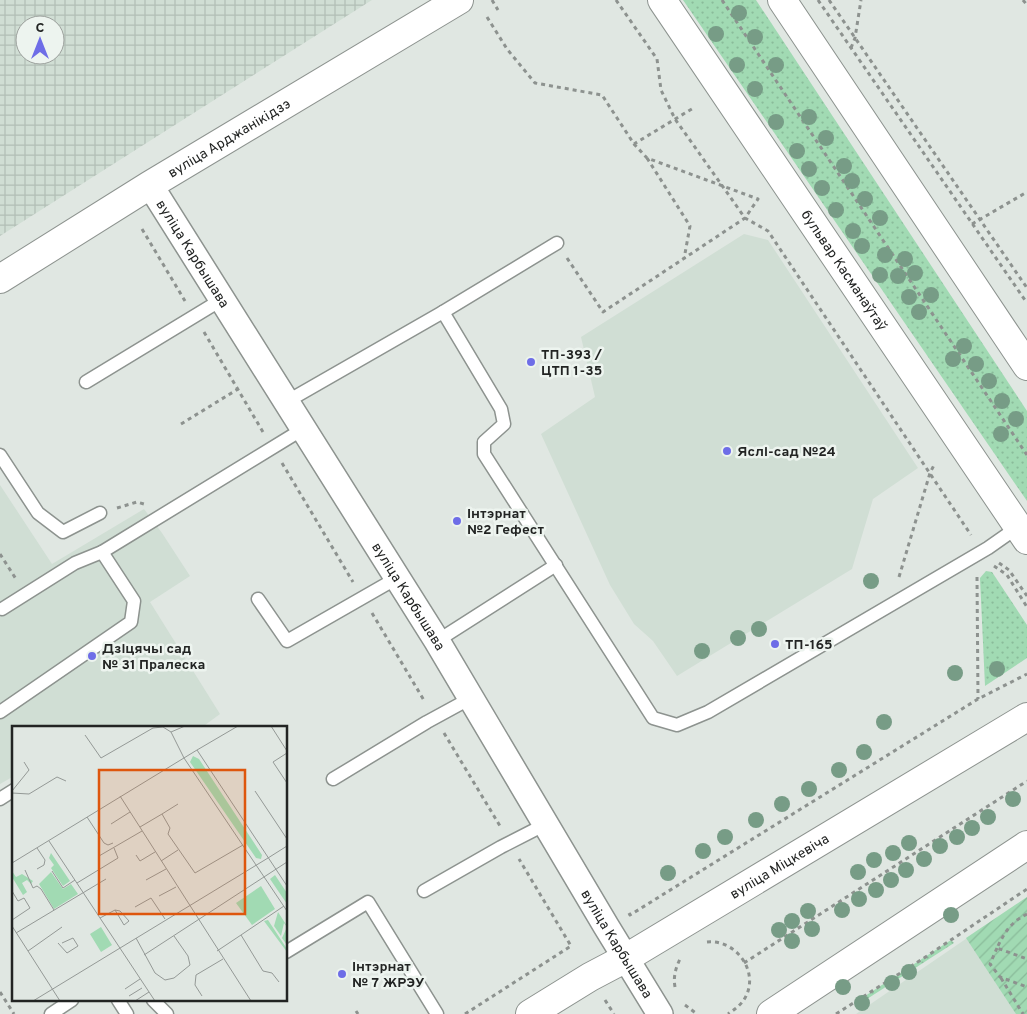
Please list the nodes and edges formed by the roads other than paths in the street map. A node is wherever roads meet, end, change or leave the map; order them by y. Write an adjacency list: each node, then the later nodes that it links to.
1 (459, 0): 4 (main road, вуліца Арджанікідзэ)
2 (662, 0): 15 (main road, бульвар Касманаўтаў)
3 (782, 0): 9 (main road)
4 (150, 185): 6 (main road, вуліца Арджанікідзэ); 7 (street, вуліца Карбышава)
5 (557, 243): 8 (lane)
6 (0, 279)
7 (221, 300): 10 (lane); 11 (street, вуліца Карбышава)
8 (443, 312): 11 (lane); 17 (lane)
9 (1027, 366)
10 (86, 382)
11 (286, 402): 12 (street, вуліца Карбышава)
12 (302, 429): 16 (lane); 18 (street, вуліца Карбышава)
13 (0, 455): 14 (lane)
14 (100, 513)
15 (1022, 534): 17 (lane)
16 (102, 552): 20 (lane); 23 (lane)
17 (556, 566): 21 (lane)
18 (397, 578): 19 (lane); 21 (street, вуліца Карбышава)
19 (258, 599)
20 (2, 609)
21 (437, 641): 22 (street, вуліца Карбышава)
22 (470, 698): 25 (lane); 28 (street, вуліца Карбышава)
23 (0, 712)
24 (1027, 717): 32 (main road, вуліца Міцкевіча)
25 (333, 779)
26 (12, 791): 27 (lane)
27 (0, 799)
28 (546, 824): 30 (lane); 32 (street, вуліца Карбышава)
29 (1027, 845): 42 (main road)
30 (424, 891)
31 (288, 951): 40 (lane)
32 (626, 958): 36 (street, вуліца Карбышава); 41 (main road, вуліца Міцкевіча)
33 (69, 1002): 37 (lane)
34 (119, 1002): 38 (lane)
35 (155, 1002): 39 (lane)
36 (670, 1007)
37 (51, 1014)
38 (127, 1014)
39 (167, 1014)
40 (437, 1014)
41 (530, 1014)
42 (772, 1014)

